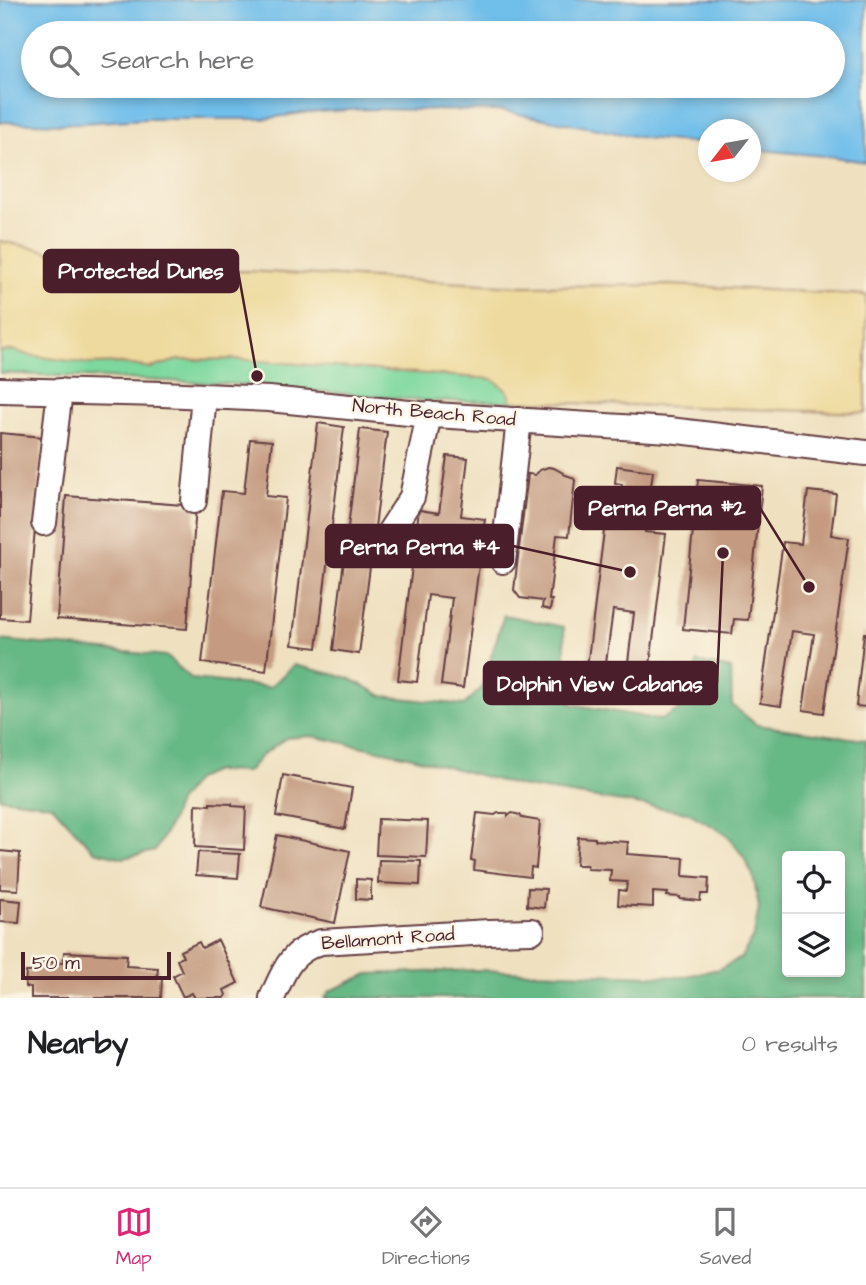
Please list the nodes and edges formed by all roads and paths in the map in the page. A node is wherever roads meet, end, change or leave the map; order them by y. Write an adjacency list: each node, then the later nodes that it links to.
1 (0, 390): 2 (street, North Beach Road)
2 (60, 391): 3 (street, North Beach Road); 8 (street)
3 (204, 396): 4 (street, North Beach Road); 7 (street)
4 (429, 414): 5 (street, North Beach Road); 9 (street)
5 (519, 420): 6 (street, North Beach Road); 10 (street)
6 (866, 453)
7 (194, 501)
8 (44, 523)
9 (387, 543)
10 (503, 561)
11 (532, 931): 12 (street, Bellamont Road)
12 (272, 998)

